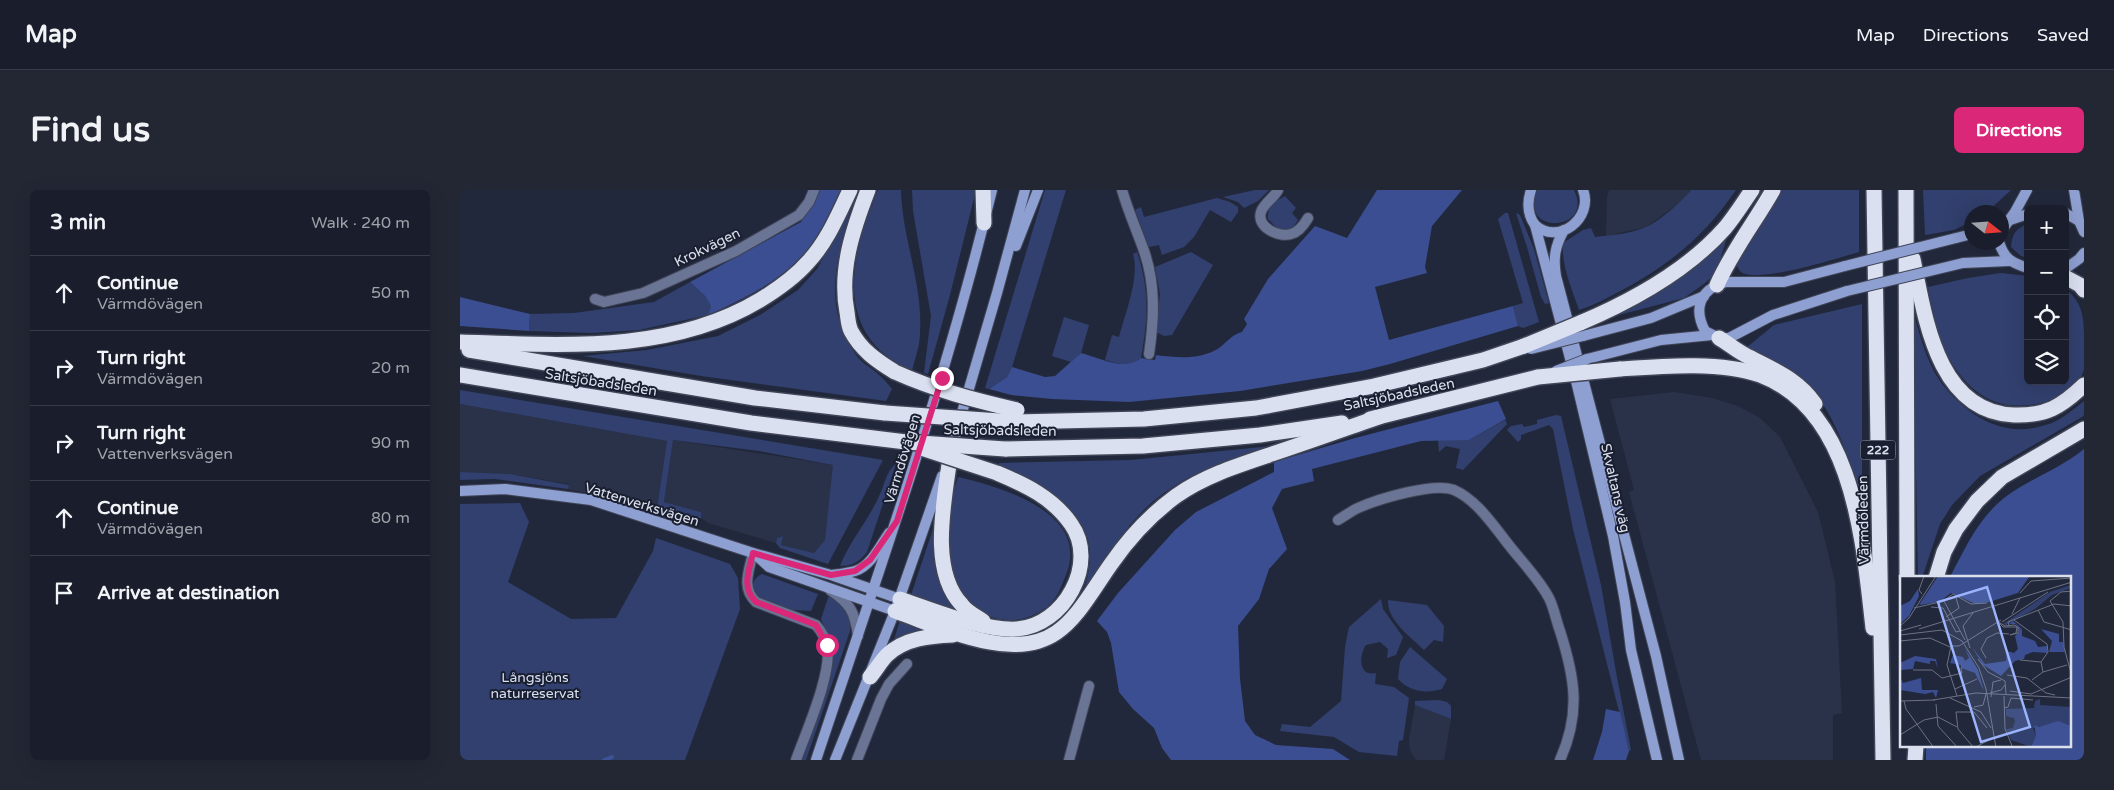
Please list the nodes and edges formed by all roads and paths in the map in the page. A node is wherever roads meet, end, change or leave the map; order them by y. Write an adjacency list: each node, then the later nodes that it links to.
1 (814, 190): 40 (street, Krokvägen)
2 (850, 190): 43 (highway)
3 (868, 190): 49 (highway, bridge)
4 (983, 190): 23 (highway)
5 (992, 190): 23 (main road, Värmdövägen)
6 (1025, 190): 38 (main road)
7 (1038, 190): 38 (main road)
8 (1122, 190): 45 (street)
9 (1278, 190): 20 (street)
10 (1531, 190): 26 (main road, Skvaltans väg)
11 (1752, 190): 41 (highway, Saltsjöbadsleden)
12 (1773, 190): 36 (highway)
13 (1874, 190): 72 (highway, Värmdöleden / 222)
14 (1906, 190): 24 (highway, 222)
15 (2027, 190): 21 (main road)
16 (2074, 190): 22 (main road)
17 (1586, 192): 27 (main road, Skvaltans väg)
18 (2024, 216): 25 (main road)
19 (2069, 216): 22 (main road)
20 (1308, 218)
21 (2009, 219)
22 (2079, 221): 28 (main road)
23 (984, 223): 57 (main road, Värmdövägen)
24 (1906, 223): 48 (highway); 60 (highway, 222)
25 (2009, 223)
26 (1535, 225): 27 (main road); 79 (main road, Skvaltans väg)
27 (1564, 230): 80 (main road, Skvaltans väg)
28 (2084, 232)
29 (1964, 236): 36 (main road, bridge)
30 (2001, 250): 32 (main road)
31 (2084, 253): 33 (main road)
32 (2009, 261): 34 (main road); 42 (main road, bridge)
33 (2069, 266)
34 (2024, 267)
35 (2069, 279): 37 (highway)
36 (1717, 285): 39 (main road)
37 (2084, 290)
38 (997, 294): 53 (main road)
39 (1705, 296): 41 (main road); 42 (main road)
40 (595, 299)
41 (1582, 329): 49 (highway, Saltsjöbadsleden, bridge)
42 (1716, 336): 47 (main road, bridge); 54 (highway)
43 (460, 342)
44 (460, 348): 49 (highway, Saltsjöbadsleden, bridge)
45 (1149, 354)
46 (460, 375): 52 (highway, Saltsjöbadsleden)
47 (1538, 377): 50 (highway, Saltsjöbadsleden); 54 (highway, Saltsjöbadsleden, bridge)
48 (2084, 385)
49 (1015, 416)
50 (1379, 417): 52 (highway, Saltsjöbadsleden, bridge); 67 (highway)
51 (2084, 429): 61 (highway)
52 (906, 442): 66 (highway, bridge)
53 (951, 449): 65 (main road); 66 (highway)
54 (1841, 462): 72 (highway)
55 (460, 491): 58 (main road, Vattenverksvägen)
56 (1338, 520): 78 (street)
57 (897, 521): 59 (main road, Vattenverksvägen); 63 (main road, Värmdövägen)
58 (753, 553): 59 (main road, Vattenverksvägen); 62 (main road, Vattenverksvägen); 73 (street)
59 (831, 575): 63 (main road, Vattenverksvägen)
60 (1907, 576)
61 (1937, 576)
62 (827, 588): 64 (main road, Vattenverksvägen); 68 (street, Vattenverksvägen)
63 (873, 590): 64 (main road, Värmdövägen); 65 (main road, Vattenverksvägen)
64 (869, 602): 65 (main road, Vattenverksvägen); 68 (main road, Värmdövägen)
65 (898, 605): 66 (highway); 67 (highway); 70 (main road)
66 (993, 627)
67 (960, 634): 70 (highway)
68 (858, 636): 74 (main road, Värmdövägen)
69 (907, 664): 76 (street)
70 (870, 677): 75 (main road)
71 (1089, 686): 77 (street)
72 (1883, 709): 81 (highway, Värmdöleden / 222)
73 (796, 760)
74 (816, 760)
75 (835, 760)
76 (857, 760)
77 (1069, 760)
78 (1560, 760)
79 (1657, 760)
80 (1679, 760)
81 (1882, 760)

